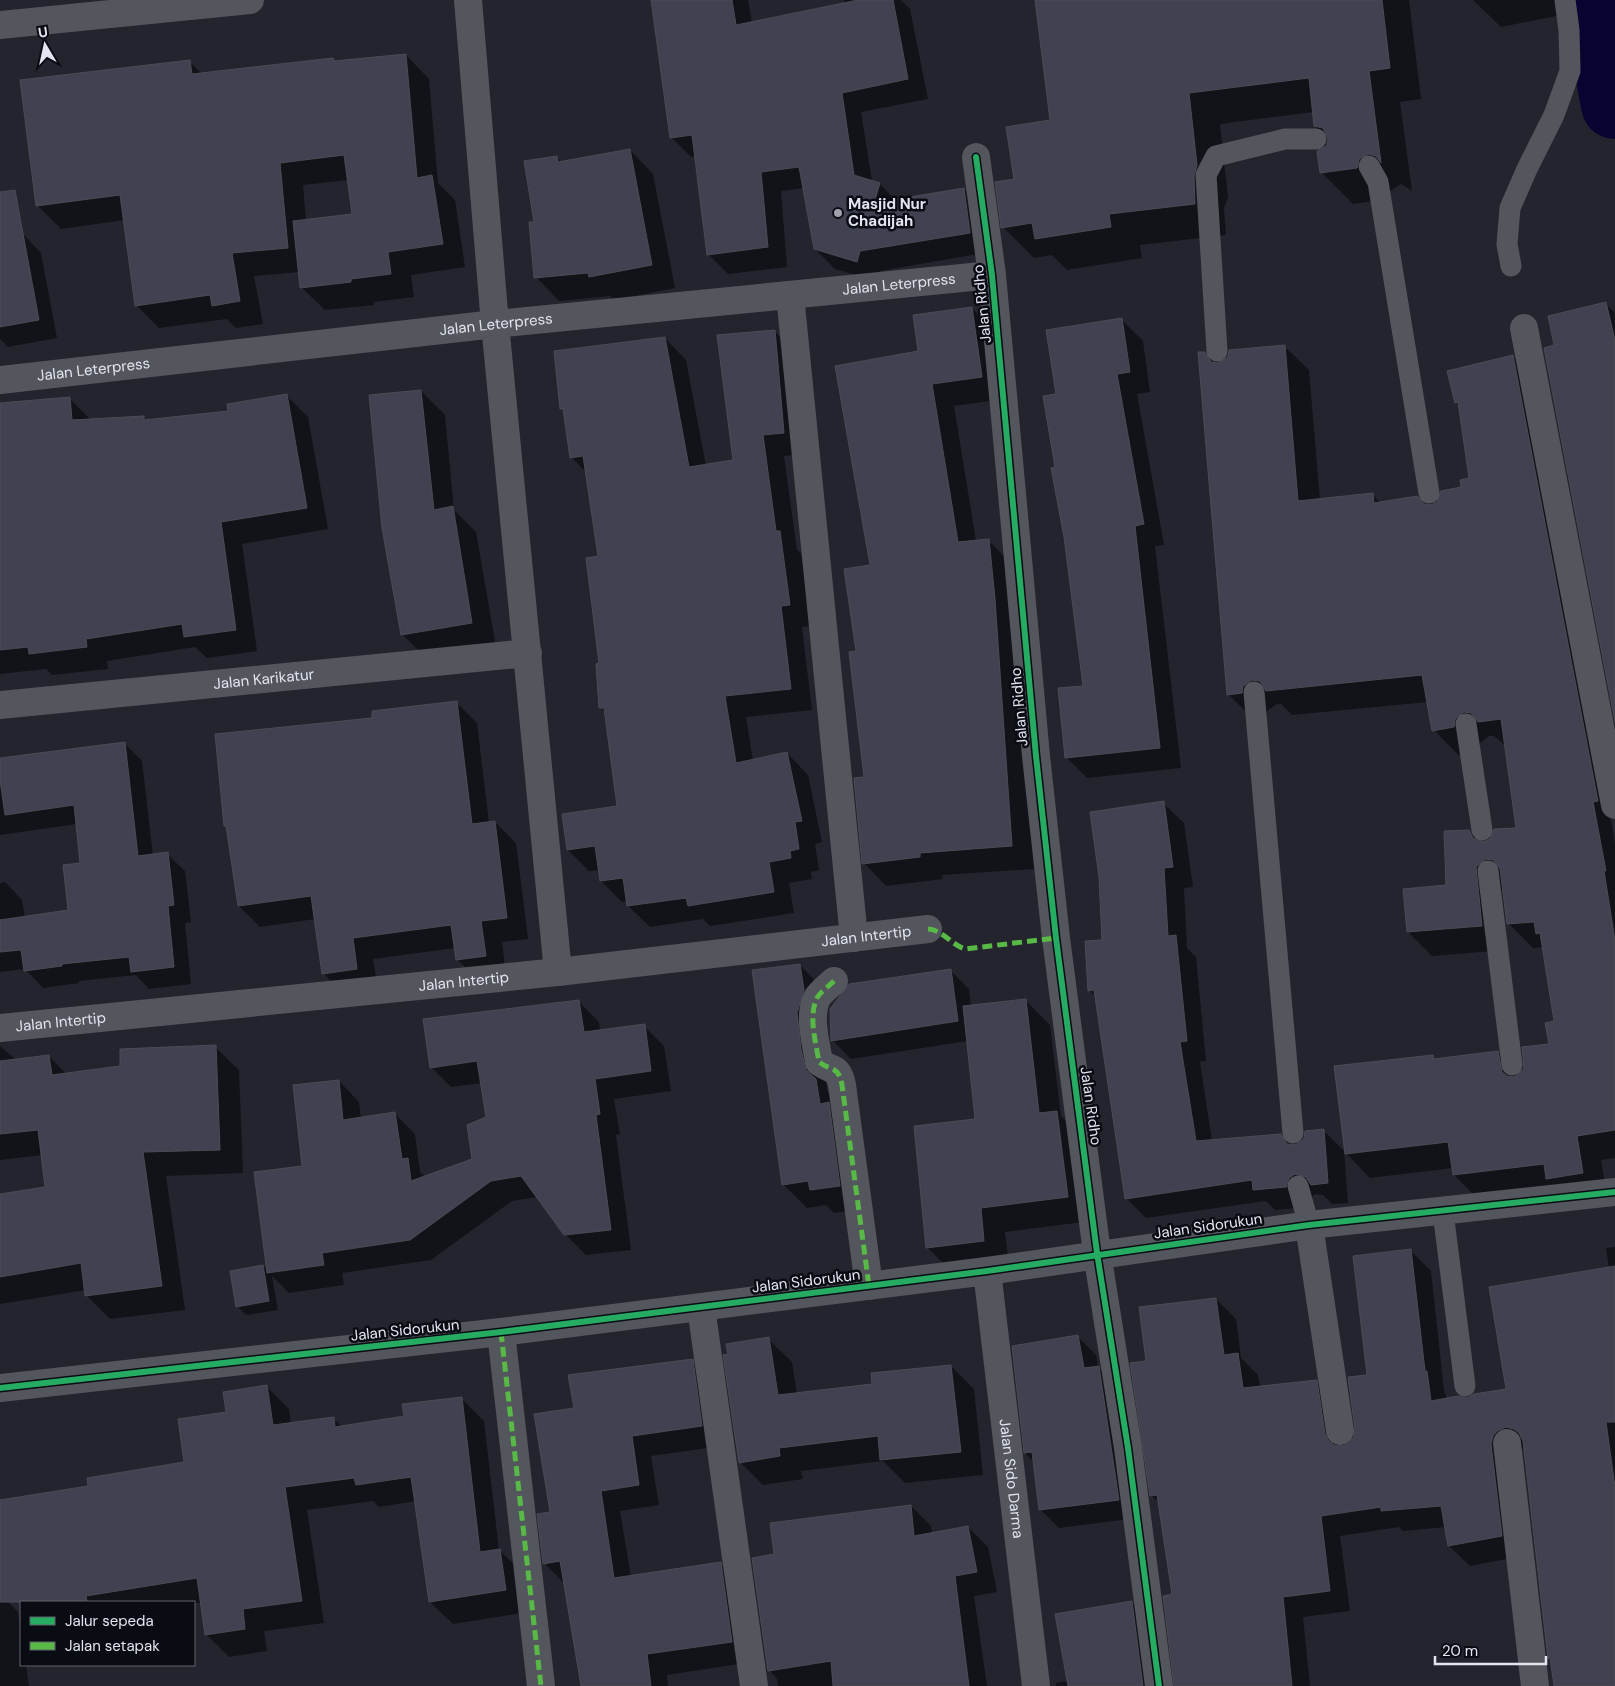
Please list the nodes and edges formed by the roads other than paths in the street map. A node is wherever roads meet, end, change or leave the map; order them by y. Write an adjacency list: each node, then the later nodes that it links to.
1 (250, 0): 4 (street)
2 (468, 0): 11 (street)
3 (1565, 0): 8 (lane)
4 (0, 26)
5 (1316, 139): 13 (lane)
6 (976, 157): 9 (street, Jalan Ridho)
7 (1370, 166): 15 (lane)
8 (1511, 266)
9 (992, 275): 10 (street, Jalan Leterpress); 34 (street, Jalan Ridho)
10 (790, 295): 11 (street, Jalan Leterpress); 24 (street)
11 (495, 324): 14 (street, Jalan Leterpress); 16 (street)
12 (1524, 328): 20 (street)
13 (1217, 351)
14 (0, 380)
15 (1429, 494)
16 (528, 653): 18 (street, Jalan Karikatur); 25 (street)
17 (1254, 692): 29 (lane)
18 (0, 705)
19 (1466, 724): 21 (lane)
20 (1615, 805)
21 (1482, 830)
22 (1488, 871): 28 (lane)
23 (928, 930): 24 (street, Jalan Intertip)
24 (854, 938): 25 (street, Jalan Intertip)
25 (558, 972): 27 (street, Jalan Intertip)
26 (834, 981): 36 (street)
27 (0, 1028)
28 (1512, 1065)
29 (1294, 1132)
30 (1298, 1186): 33 (lane)
31 (1615, 1192): 32 (street, Jalan Sidorukun)
32 (1443, 1212): 33 (street, Jalan Sidorukun); 39 (lane)
33 (1309, 1225): 34 (street, Jalan Sidorukun); 41 (street)
34 (1098, 1254): 35 (street, Jalan Sidorukun); 46 (street, Jalan Ridho)
35 (987, 1271): 36 (street, Jalan Sidorukun); 45 (street, Jalan Sido Darma)
36 (869, 1286): 37 (street, Jalan Sidorukun)
37 (701, 1307): 38 (street, Jalan Sidorukun); 44 (street)
38 (501, 1332): 40 (street, Jalan Sidorukun); 43 (street)
39 (1465, 1386)
40 (0, 1388)
41 (1340, 1431)
42 (1507, 1443): 47 (street)
43 (541, 1686)
44 (754, 1686)
45 (1036, 1686)
46 (1159, 1686)
47 (1535, 1686)

